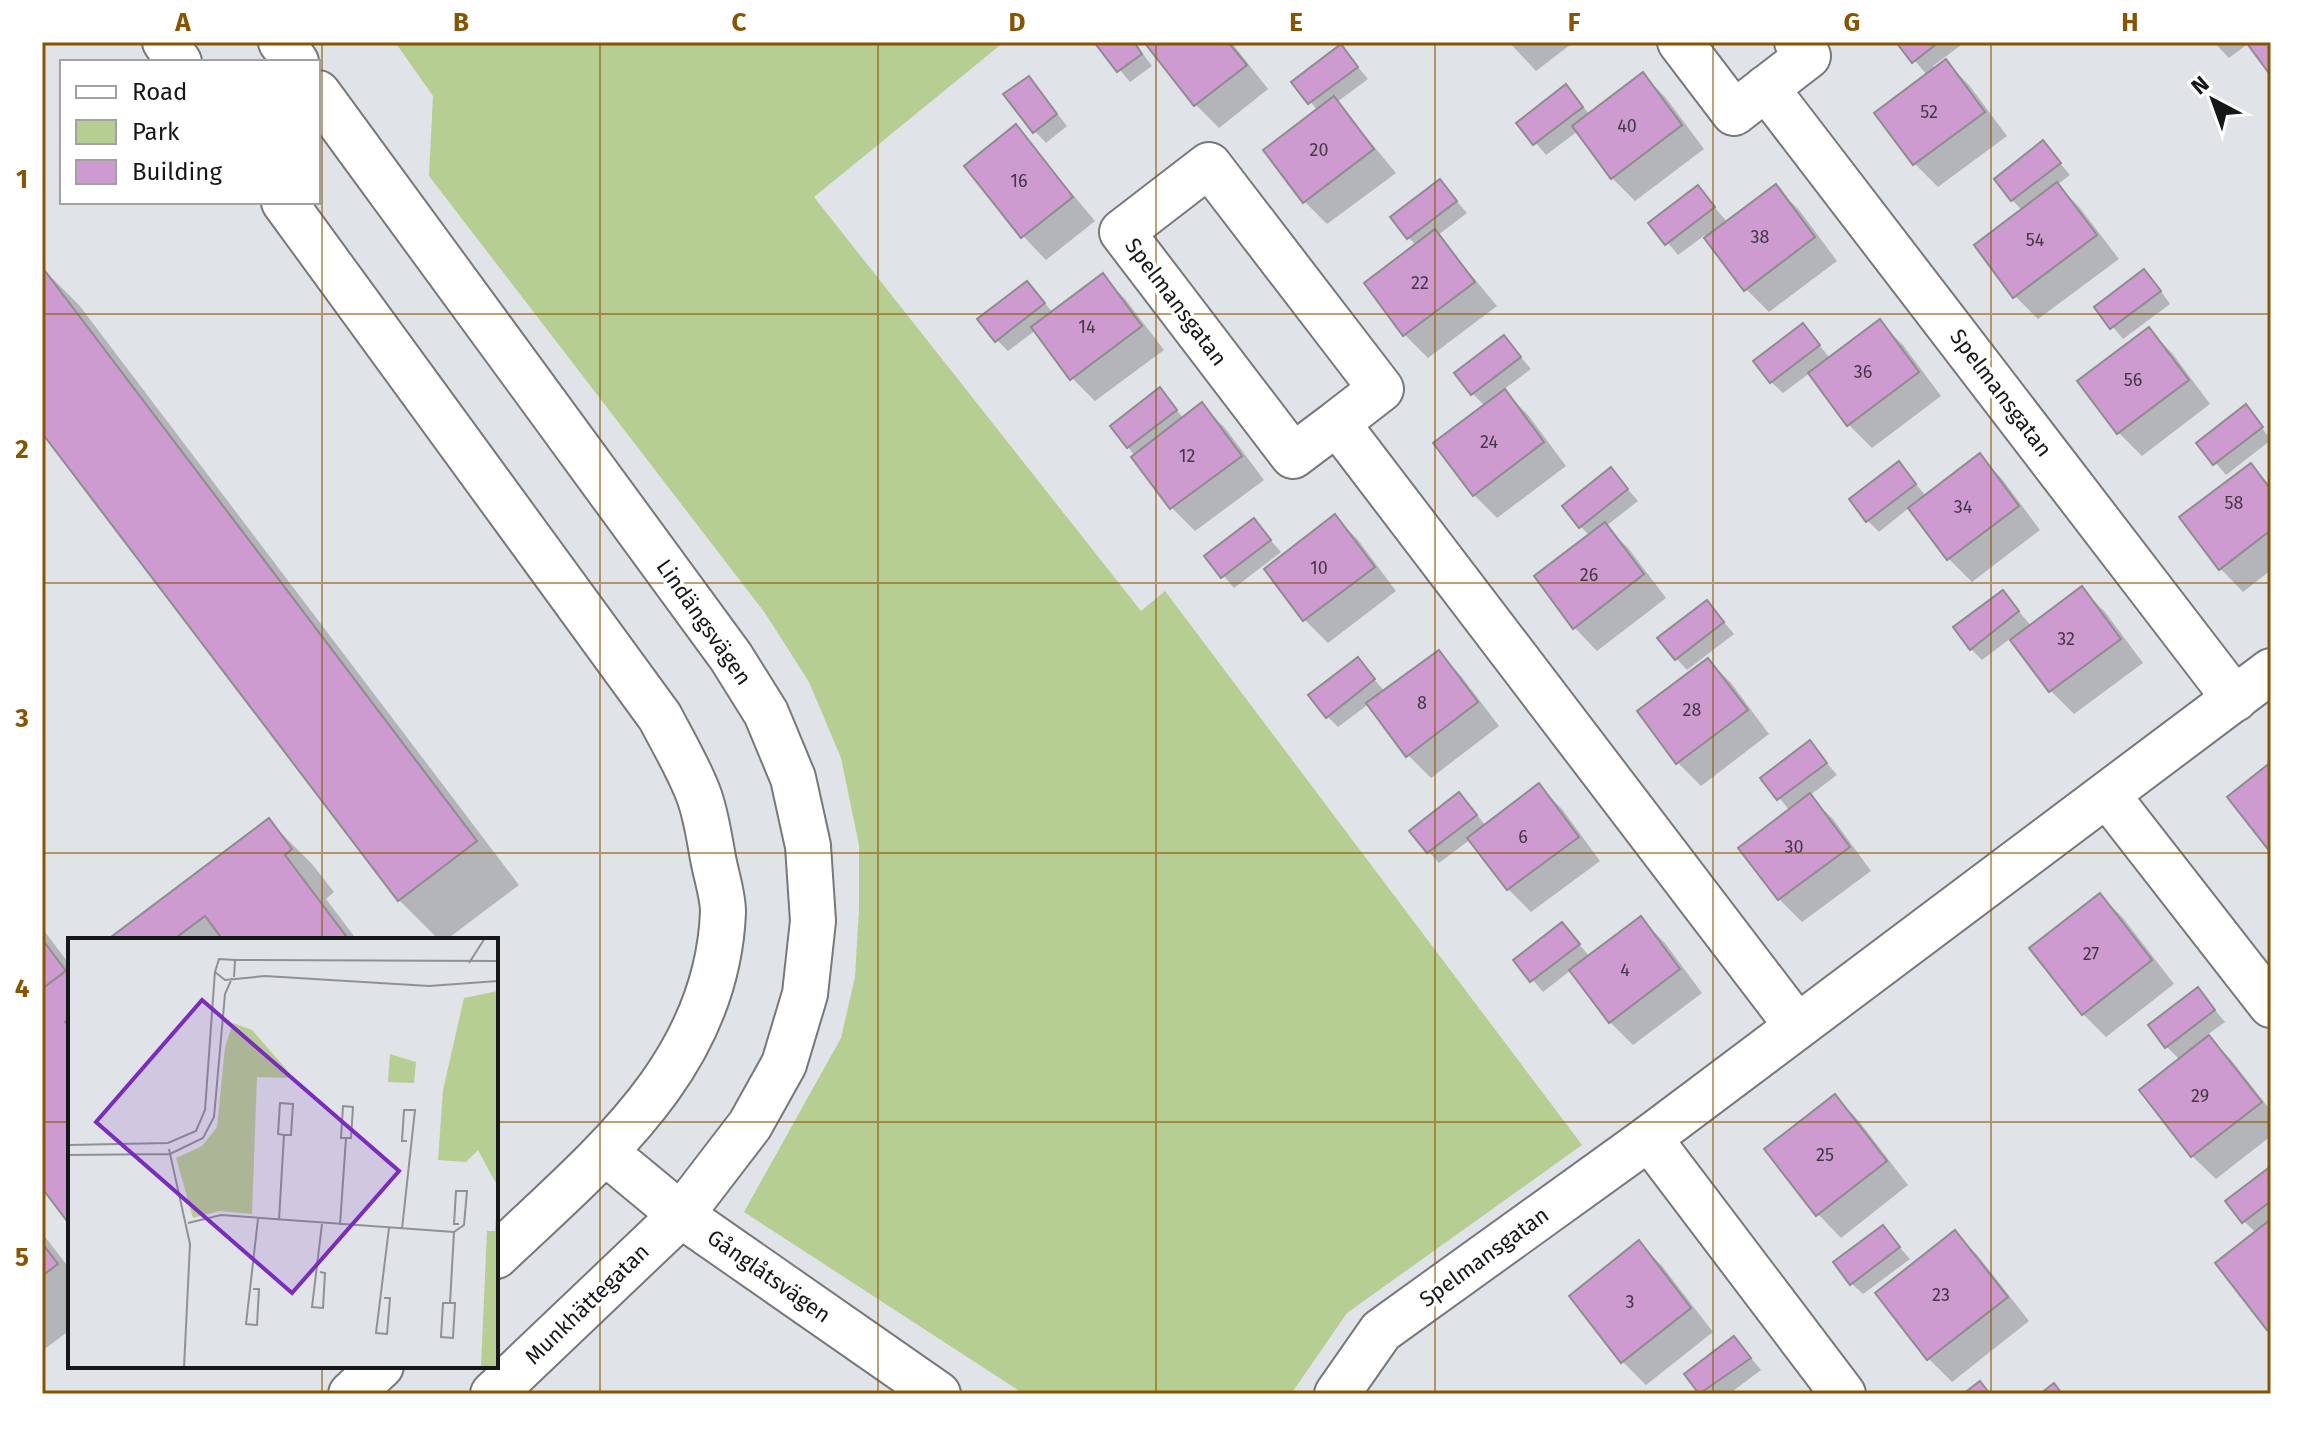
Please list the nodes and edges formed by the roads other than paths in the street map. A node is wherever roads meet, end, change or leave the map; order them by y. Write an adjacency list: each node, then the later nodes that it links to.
1 (165, 42): 5 (street)
2 (281, 42): 6 (street)
3 (1680, 42): 7 (street)
4 (1797, 42): 7 (street)
5 (178, 60)
6 (294, 60)
7 (1766, 88): 12 (street, Spelmansgatan)
8 (320, 96): 18 (street, Lindängsvägen)
9 (285, 204): 17 (street)
10 (1337, 423): 10 (street, Spelmansgatan); 15 (street)
11 (2271, 671): 12 (street, Spelmansgatan)
12 (2235, 699): 13 (street, Spelmansgatan)
13 (2108, 796): 14 (street); 15 (street, Spelmansgatan)
14 (2271, 1005)
15 (1797, 1026): 16 (street, Spelmansgatan)
16 (1649, 1138): 24 (street, Spelmansgatan); 25 (street)
17 (605, 1152): 18 (street, Gånglåtsvägen); 19 (street)
18 (681, 1215): 22 (street, Munkhättegatan); 23 (street, Gånglåtsvägen)
19 (498, 1254)
20 (379, 1368): 21 (street)
21 (351, 1394)
22 (493, 1394)
23 (938, 1394)
24 (1337, 1394)
25 (1843, 1394)

